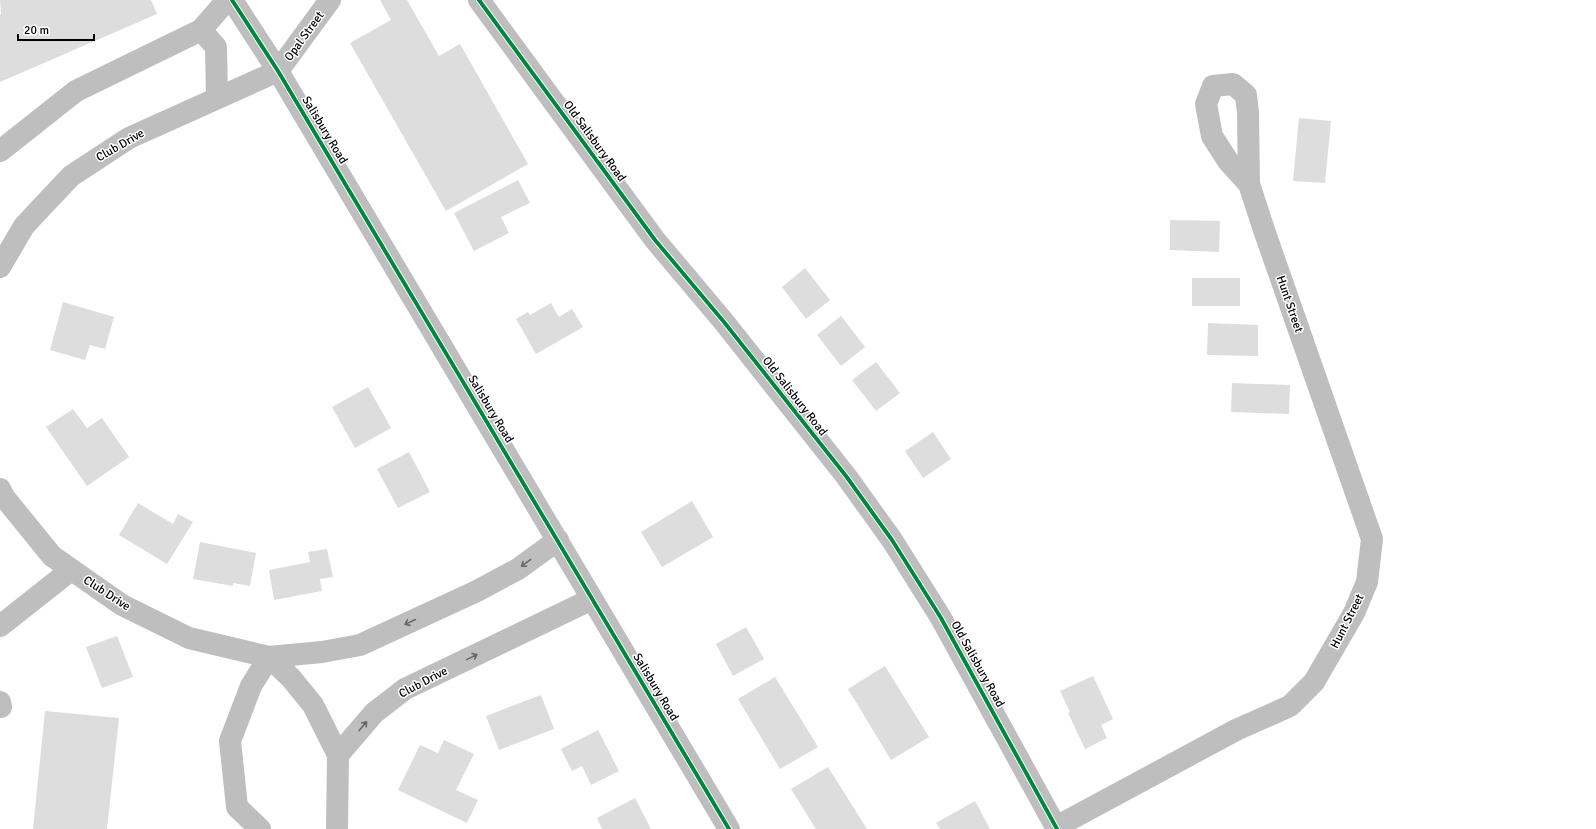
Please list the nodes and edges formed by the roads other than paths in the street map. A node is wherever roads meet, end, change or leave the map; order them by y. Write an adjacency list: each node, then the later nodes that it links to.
1 (227, 0): 5 (street)
2 (232, 0): 6 (street, Salisbury Road)
3 (330, 0): 6 (street, Opal Street)
4 (479, 0): 18 (street, Old Salisbury Road)
5 (201, 30): 7 (street); 8 (street)
6 (278, 71): 7 (street, Club Drive); 12 (street, Salisbury Road)
7 (217, 98): 10 (street, Club Drive)
8 (0, 151)
9 (1249, 184): 18 (street, Hunt Street)
10 (0, 267)
11 (0, 489): 13 (street, Club Drive)
12 (558, 540): 14 (street, Salisbury Road); 16 (street, Club Drive, one-way to 16)
13 (71, 570): 15 (street); 16 (street, Club Drive)
14 (592, 599): 17 (street, Club Drive, one-way to 14); 21 (street, Salisbury Road)
15 (0, 626)
16 (269, 657): 17 (street); 19 (street)
17 (338, 755): 20 (street)
18 (1056, 828)
19 (260, 829)
20 (336, 829)
21 (729, 829)

